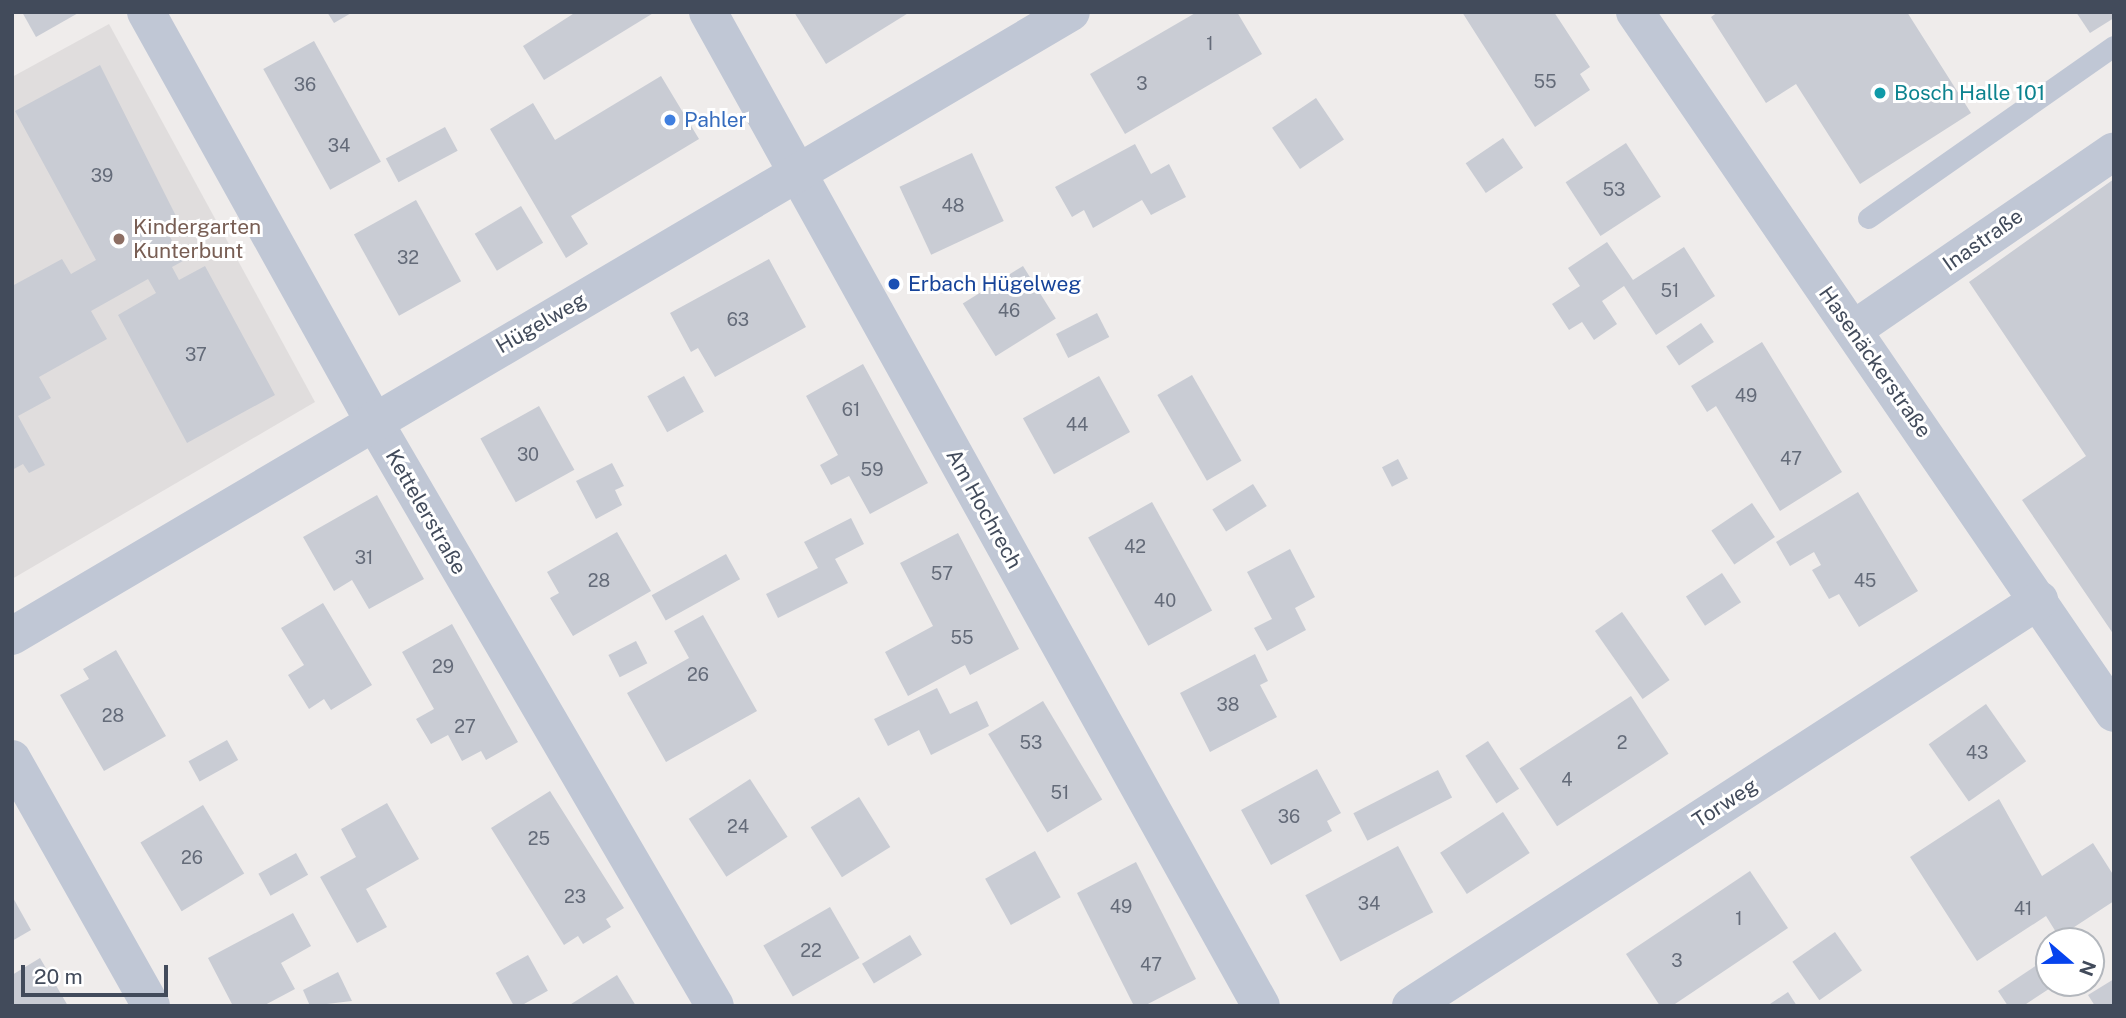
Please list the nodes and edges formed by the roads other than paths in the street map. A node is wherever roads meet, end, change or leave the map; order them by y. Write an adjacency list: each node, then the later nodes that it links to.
1 (146, 12): 10 (street, Kettelerstraße)
2 (708, 12): 7 (street, Am Hochrech)
3 (1071, 12): 7 (street, Hügelweg)
4 (1635, 12): 9 (street, Hasenäckerstraße)
5 (2114, 46): 8 (lane)
6 (2114, 151): 9 (street, Inastraße)
7 (798, 175): 10 (street, Hügelweg); 17 (street, Am Hochrech)
8 (1868, 218)
9 (1853, 330): 11 (street, Hasenäckerstraße)
10 (373, 420): 12 (street, Hügelweg); 16 (street, Kettelerstraße)
11 (2039, 600): 13 (street, Hasenäckerstraße); 18 (street, Torweg)
12 (12, 636)
13 (2114, 713)
14 (12, 760): 15 (street)
15 (151, 1006)
16 (715, 1006)
17 (1261, 1006)
18 (1411, 1006)

